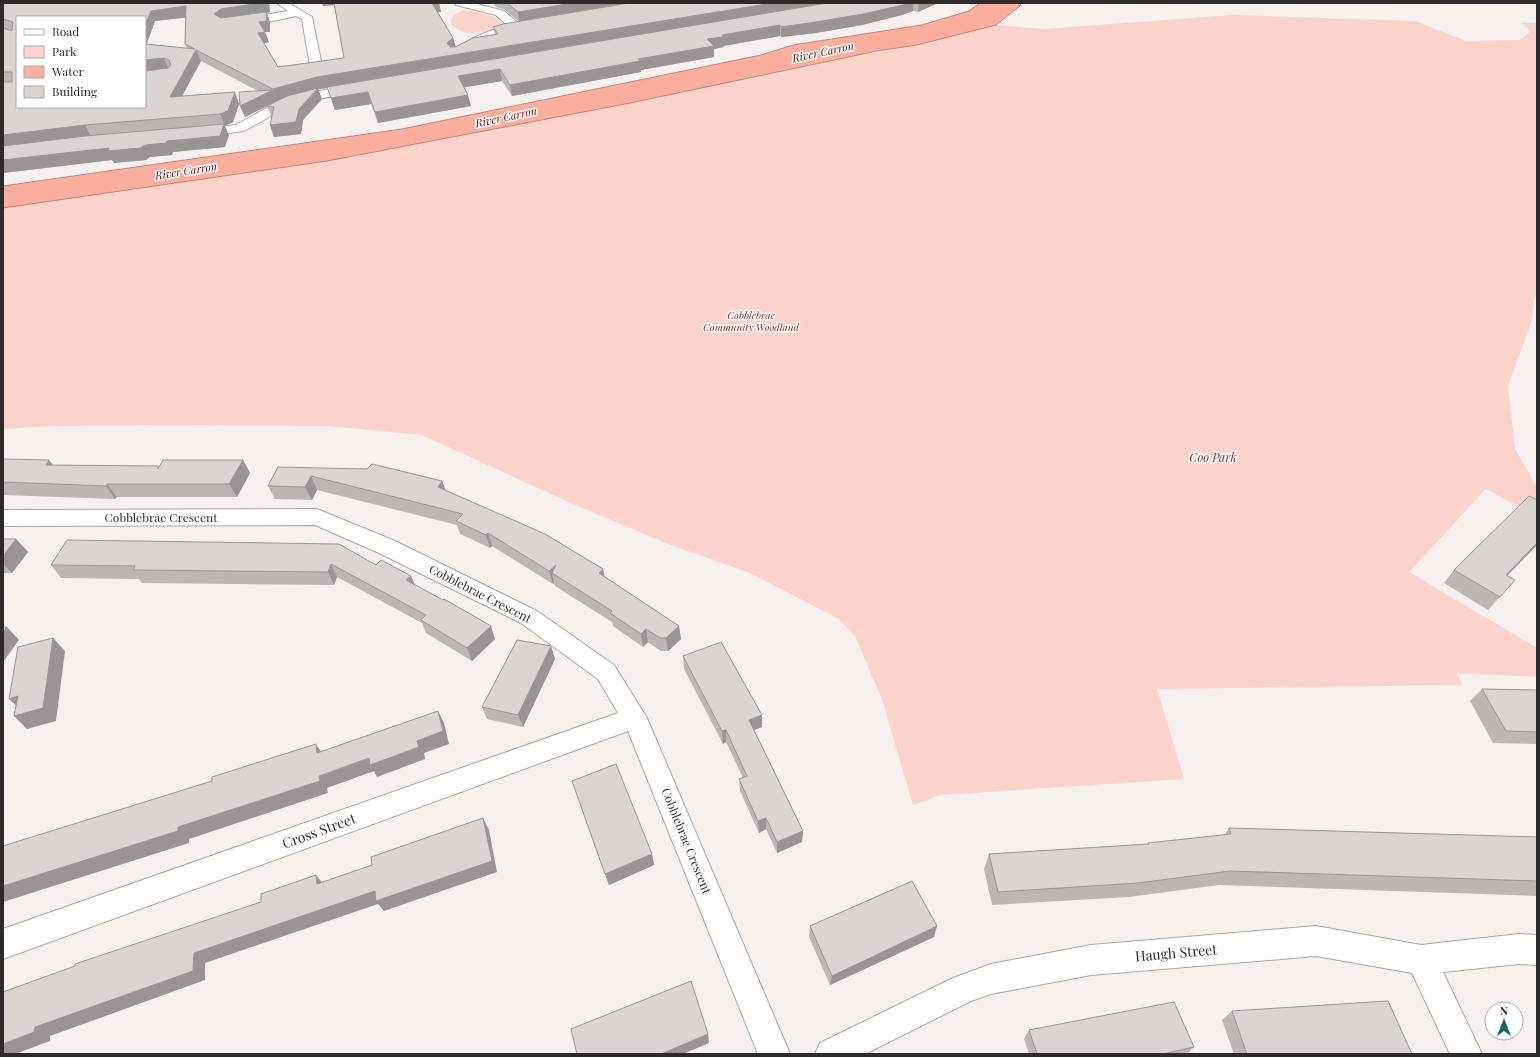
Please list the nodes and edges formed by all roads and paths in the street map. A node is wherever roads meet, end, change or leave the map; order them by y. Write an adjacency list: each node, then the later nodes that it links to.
1 (282, 3): 3 (street)
2 (460, 3): 6 (street)
3 (298, 12): 4 (street); 10 (street)
4 (231, 23)
5 (531, 25): 6 (street)
6 (516, 27): 8 (street)
7 (462, 36): 8 (street)
8 (481, 39): 9 (street)
9 (457, 54)
10 (316, 66)
11 (368, 86): 12 (street)
12 (189, 134)
13 (3, 518): 14 (street, Cobblebrae Crescent)
14 (635, 718): 15 (street, Cross Street); 18 (street, Cobblebrae Crescent)
15 (3, 944)
16 (1537, 950): 17 (street, Haugh Street)
17 (1421, 960): 19 (street, Haugh Street); 20 (street)
18 (774, 1054)
19 (831, 1054)
20 (1466, 1054)

